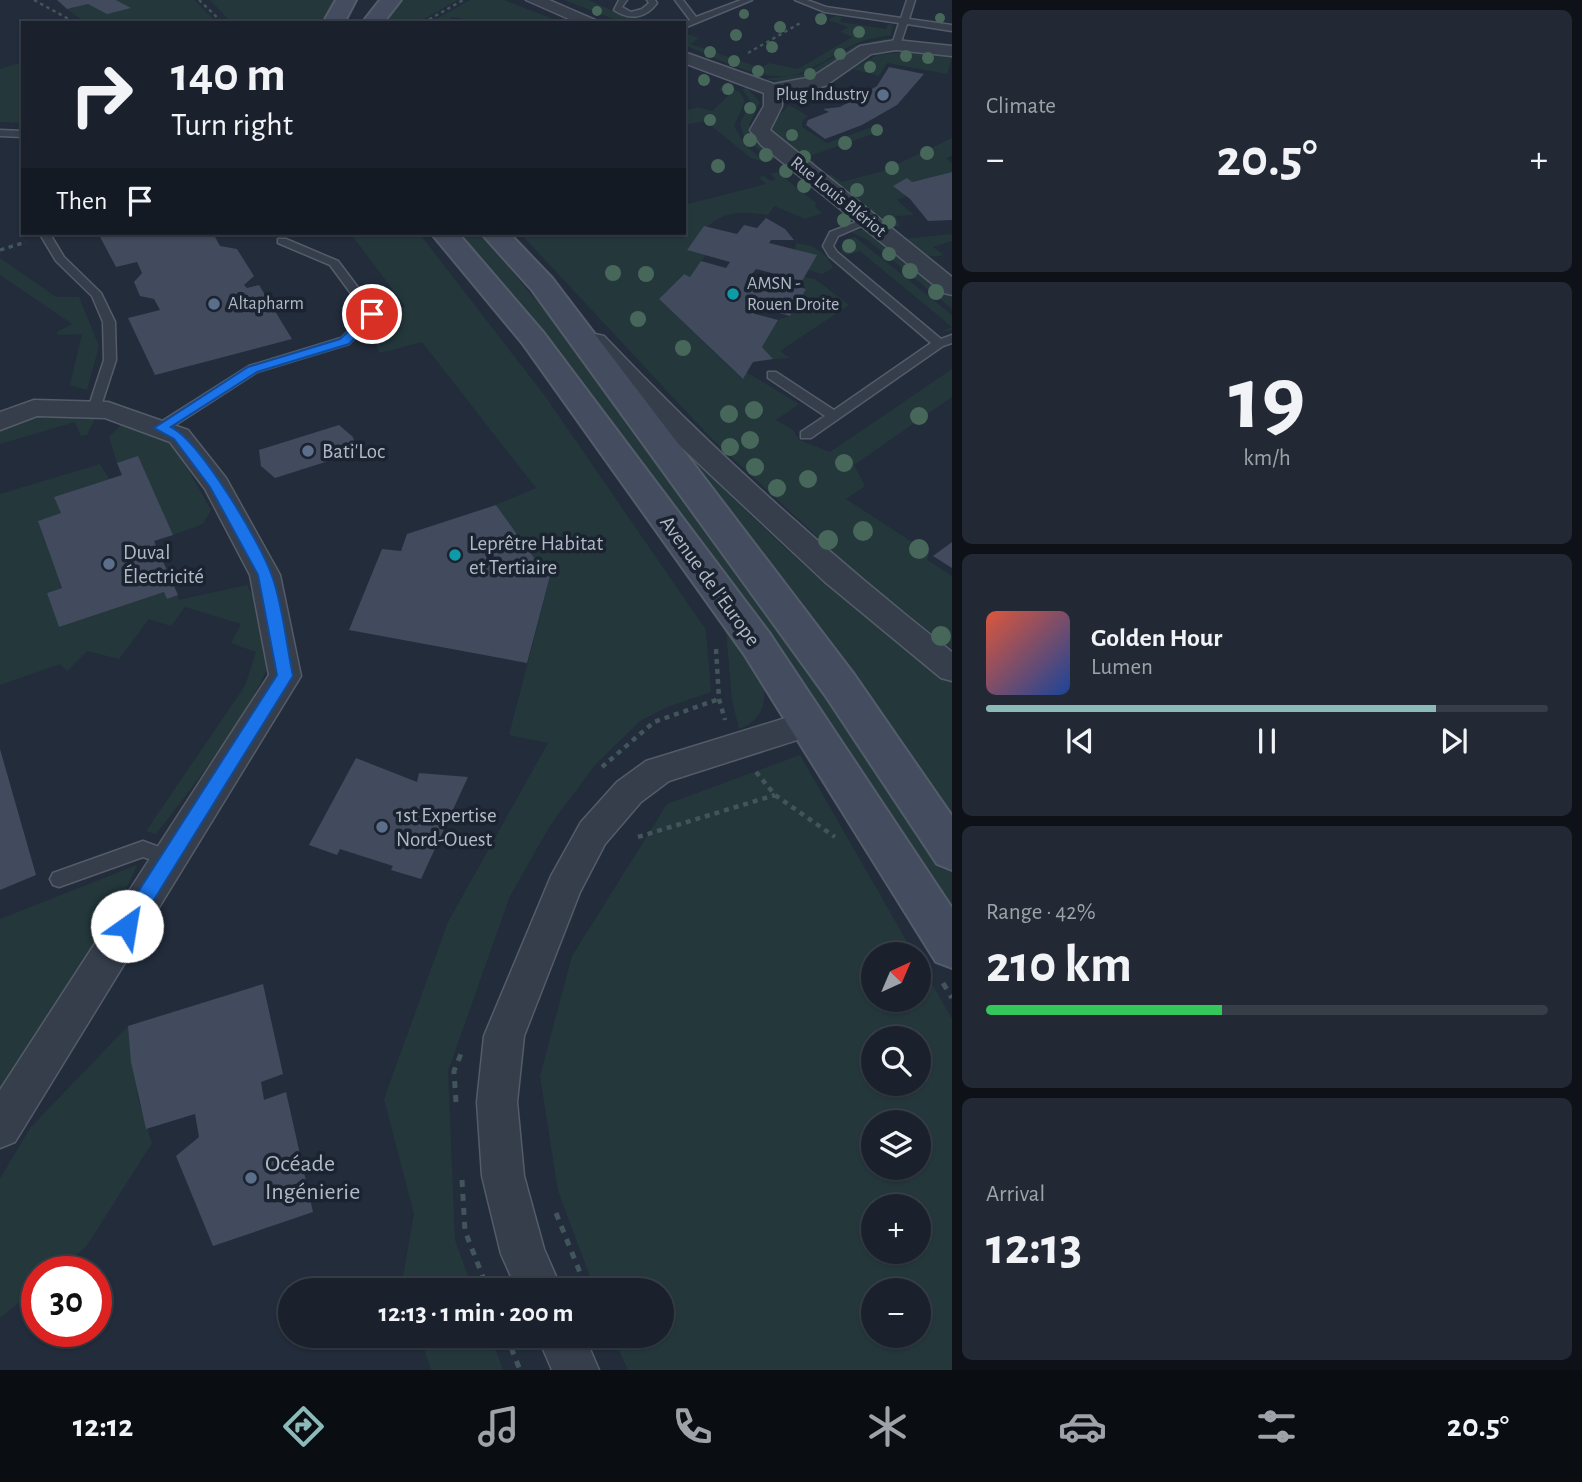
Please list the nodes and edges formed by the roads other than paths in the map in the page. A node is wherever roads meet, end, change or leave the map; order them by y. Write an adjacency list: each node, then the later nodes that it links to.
1 (346, 0): 10 (main road)
2 (390, 0): 11 (main road)
3 (534, 0): 12 (street)
4 (623, 0): 5 (lane)
5 (651, 0)
6 (679, 0): 13 (lane)
7 (748, 0): 13 (lane)
8 (799, 0): 14 (lane)
9 (911, 0): 14 (lane)
10 (334, 21)
11 (374, 21)
12 (589, 21)
13 (695, 21): 15 (lane)
14 (904, 21): 16 (lane); 17 (lane)
15 (686, 24)
16 (952, 29)
17 (896, 45): 18 (street); 20 (street)
18 (952, 51)
19 (686, 58): 20 (street)
20 (773, 90): 23 (street, Rue Louis Blériot)
21 (0, 133): 22 (lane)
22 (21, 134)
23 (868, 221): 29 (street, Rue Louis Blériot); 31 (lane)
24 (445, 235): 39 (main road, Avenue de l'Europe)
25 (496, 235): 28 (main road, Avenue de l'Europe)
26 (46, 236): 33 (lane)
27 (282, 241): 36 (lane)
28 (542, 284): 38 (street); 40 (main road, Avenue de l'Europe)
29 (952, 288)
30 (952, 339): 31 (lane)
31 (939, 344): 34 (lane)
32 (772, 375): 34 (lane)
33 (94, 409): 35 (street); 36 (street)
34 (834, 416): 37 (lane)
35 (0, 422)
36 (161, 428): 41 (street)
37 (806, 435)
38 (952, 669)
39 (808, 724): 43 (main road, Avenue de l'Europe); 45 (street)
40 (952, 851)
41 (169, 858): 42 (lane); 44 (street)
42 (59, 879)
43 (952, 947)
44 (0, 1127)
45 (534, 1278)
46 (566, 1348): 47 (street)
47 (576, 1370)

